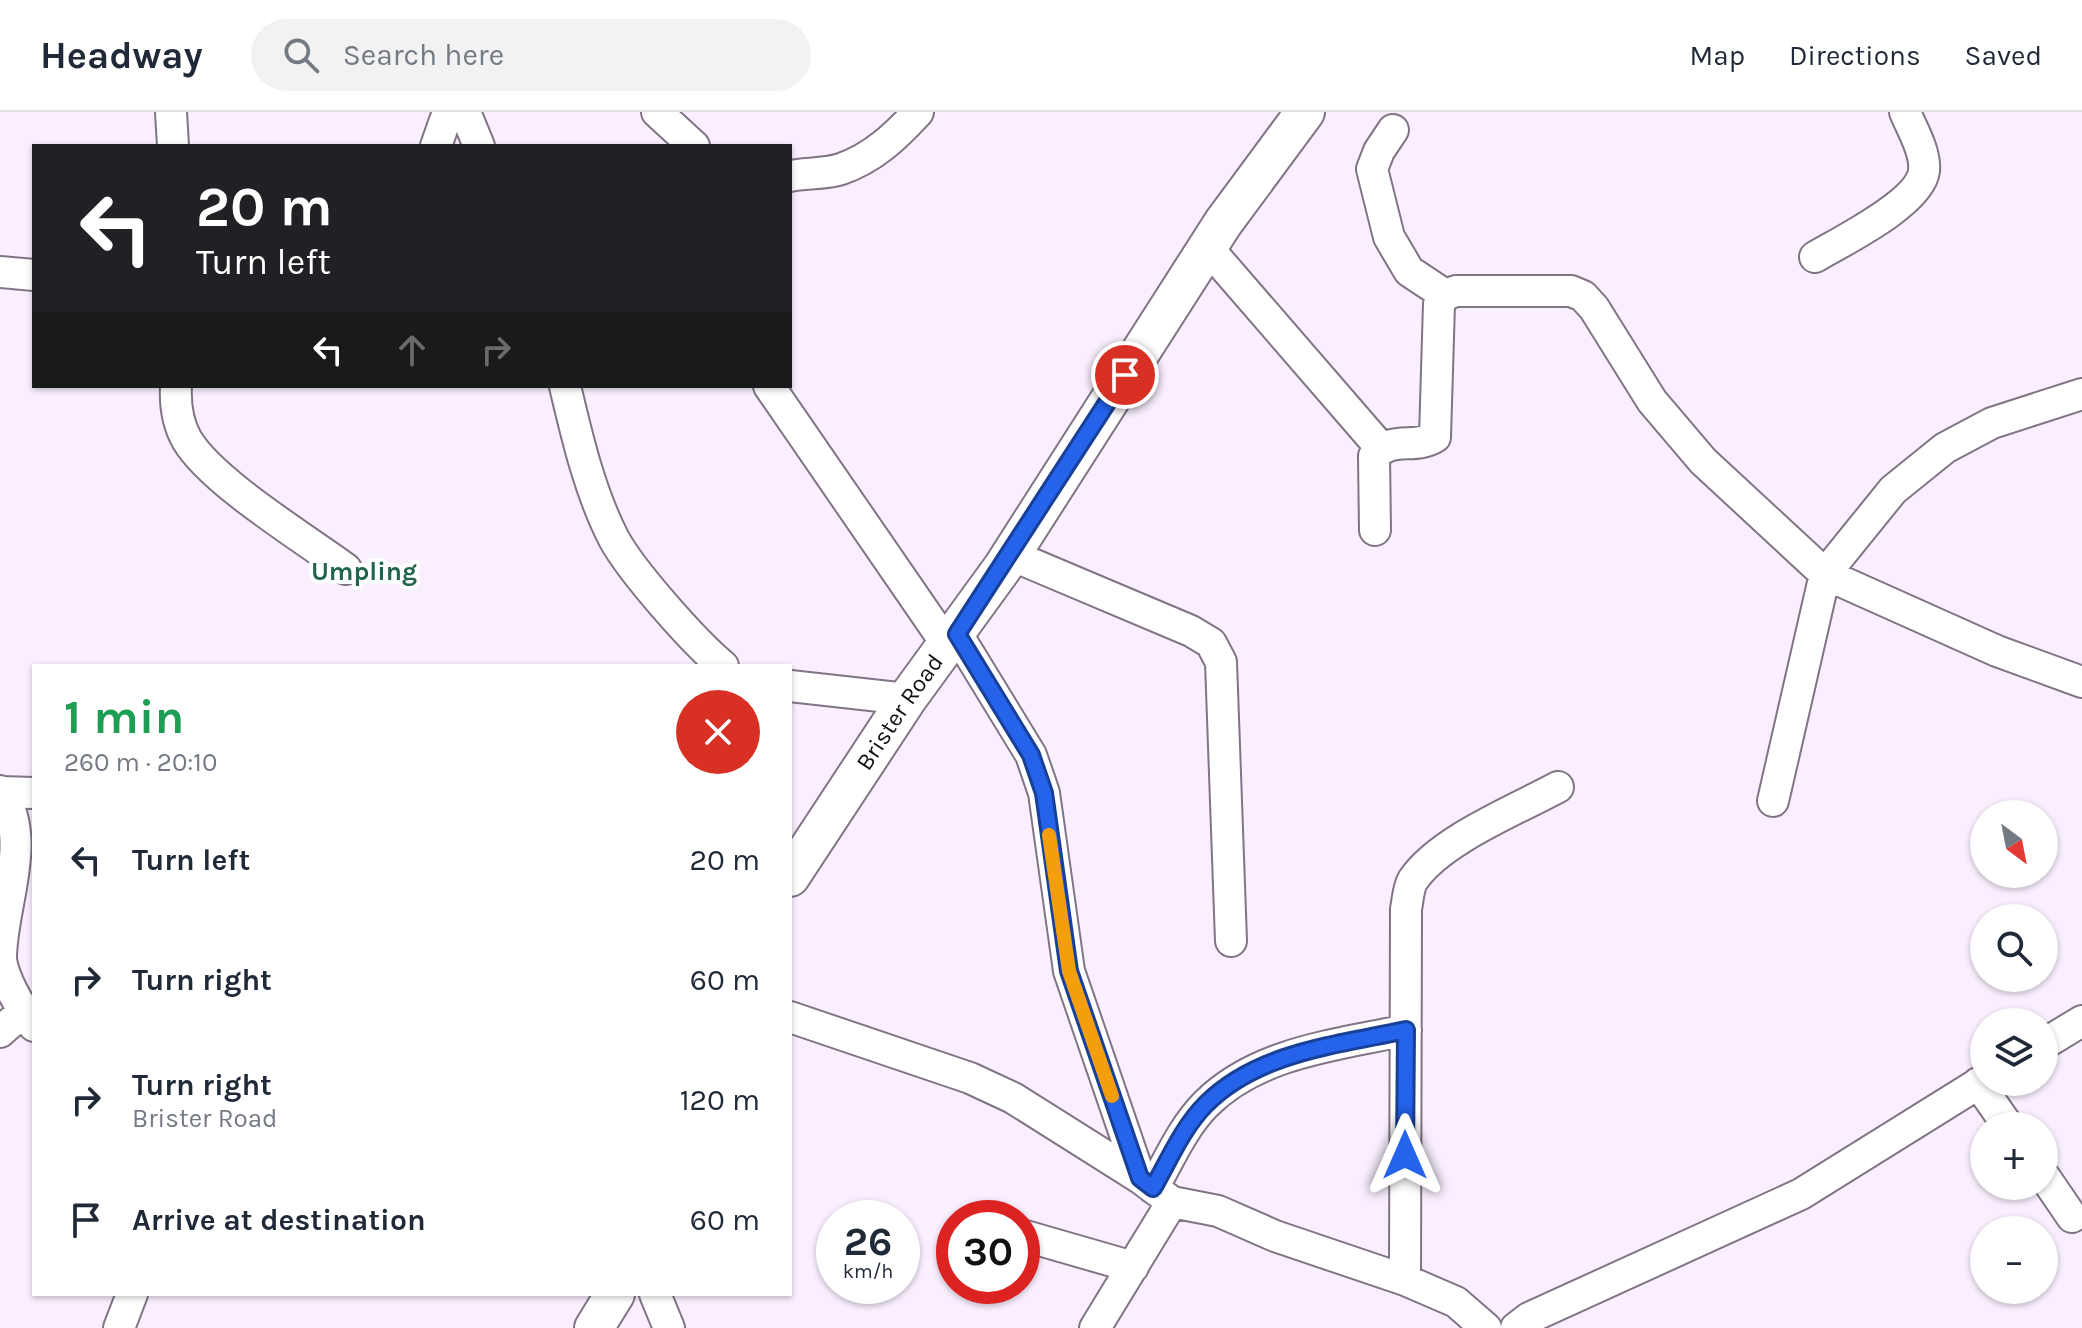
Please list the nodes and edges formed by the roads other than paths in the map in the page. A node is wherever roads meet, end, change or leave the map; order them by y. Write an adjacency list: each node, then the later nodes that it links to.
1 (171, 112): 9 (street)
2 (448, 112): 10 (street)
3 (465, 112): 11 (street)
4 (657, 112): 12 (street)
5 (918, 112): 13 (street)
6 (1305, 112): 14 (street, Brister Road)
7 (1905, 112): 15 (street)
8 (1393, 130): 18 (street)
9 (173, 144)
10 (437, 144)
11 (478, 144)
12 (692, 144)
13 (792, 176)
14 (1207, 247): 23 (street); 25 (street, Brister Road)
15 (1815, 257)
16 (0, 272): 17 (street)
17 (32, 275)
18 (1445, 295): 23 (street); 27 (street)
19 (176, 388): 26 (street)
20 (566, 388): 29 (street)
21 (770, 388): 28 (street)
22 (2082, 394): 27 (street)
23 (1381, 448): 24 (street)
24 (1375, 530)
25 (1011, 555): 28 (street, Brister Road); 38 (street)
26 (346, 569)
27 (1825, 574): 30 (street); 36 (street)
28 (952, 640): 32 (street, Brister Road); 46 (street)
29 (710, 663)
30 (2082, 682)
31 (792, 686): 32 (street)
32 (907, 699): 37 (street, Brister Road)
33 (1558, 787): 42 (street)
34 (1, 792): 35 (street); 40 (street)
35 (32, 793)
36 (1773, 801)
37 (792, 874)
38 (1231, 941)
39 (792, 1018): 46 (street)
40 (29, 1019): 43 (street)
41 (2082, 1021): 44 (street)
42 (1406, 1030): 46 (street); 51 (street)
43 (0, 1032)
44 (2058, 1036)
45 (1970, 1089): 60 (street)
46 (1155, 1189): 50 (street); 51 (street)
47 (2058, 1196): 48 (street)
48 (2072, 1217)
49 (1040, 1240): 50 (street)
50 (1133, 1267): 58 (street)
51 (1405, 1280): 59 (street)
52 (131, 1296): 55 (street)
53 (614, 1296): 56 (street)
54 (656, 1296): 57 (street)
55 (119, 1328)
56 (594, 1328)
57 (669, 1328)
58 (1095, 1328)
59 (1486, 1328)
60 (1516, 1328)

